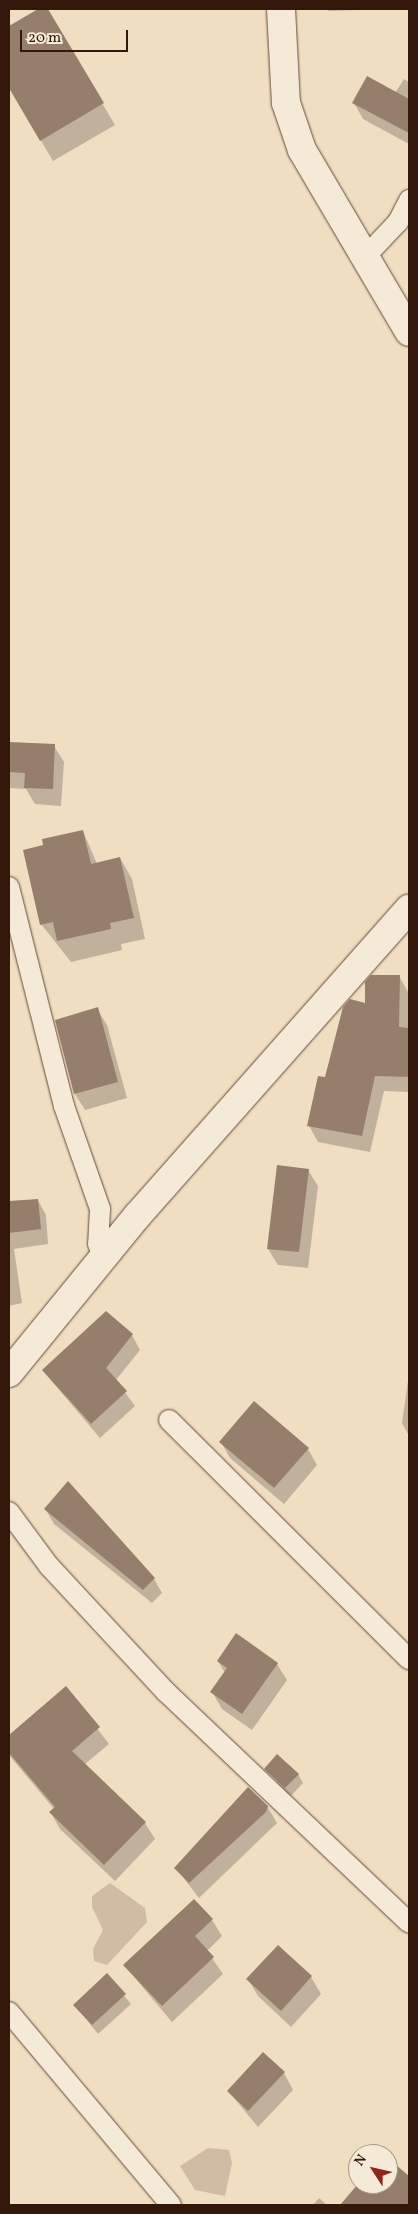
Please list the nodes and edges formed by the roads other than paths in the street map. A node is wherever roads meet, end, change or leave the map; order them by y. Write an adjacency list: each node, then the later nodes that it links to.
1 (281, 9): 3 (street)
2 (409, 200): 3 (lane)
3 (363, 259): 4 (street)
4 (409, 332)
5 (9, 888): 7 (lane)
6 (409, 909): 7 (street)
7 (104, 1257): 8 (street)
8 (9, 1373)
9 (169, 1420): 11 (lane)
10 (9, 1512): 12 (lane)
11 (409, 1659)
12 (409, 1924)
13 (9, 2012): 14 (lane)
14 (171, 2205)

